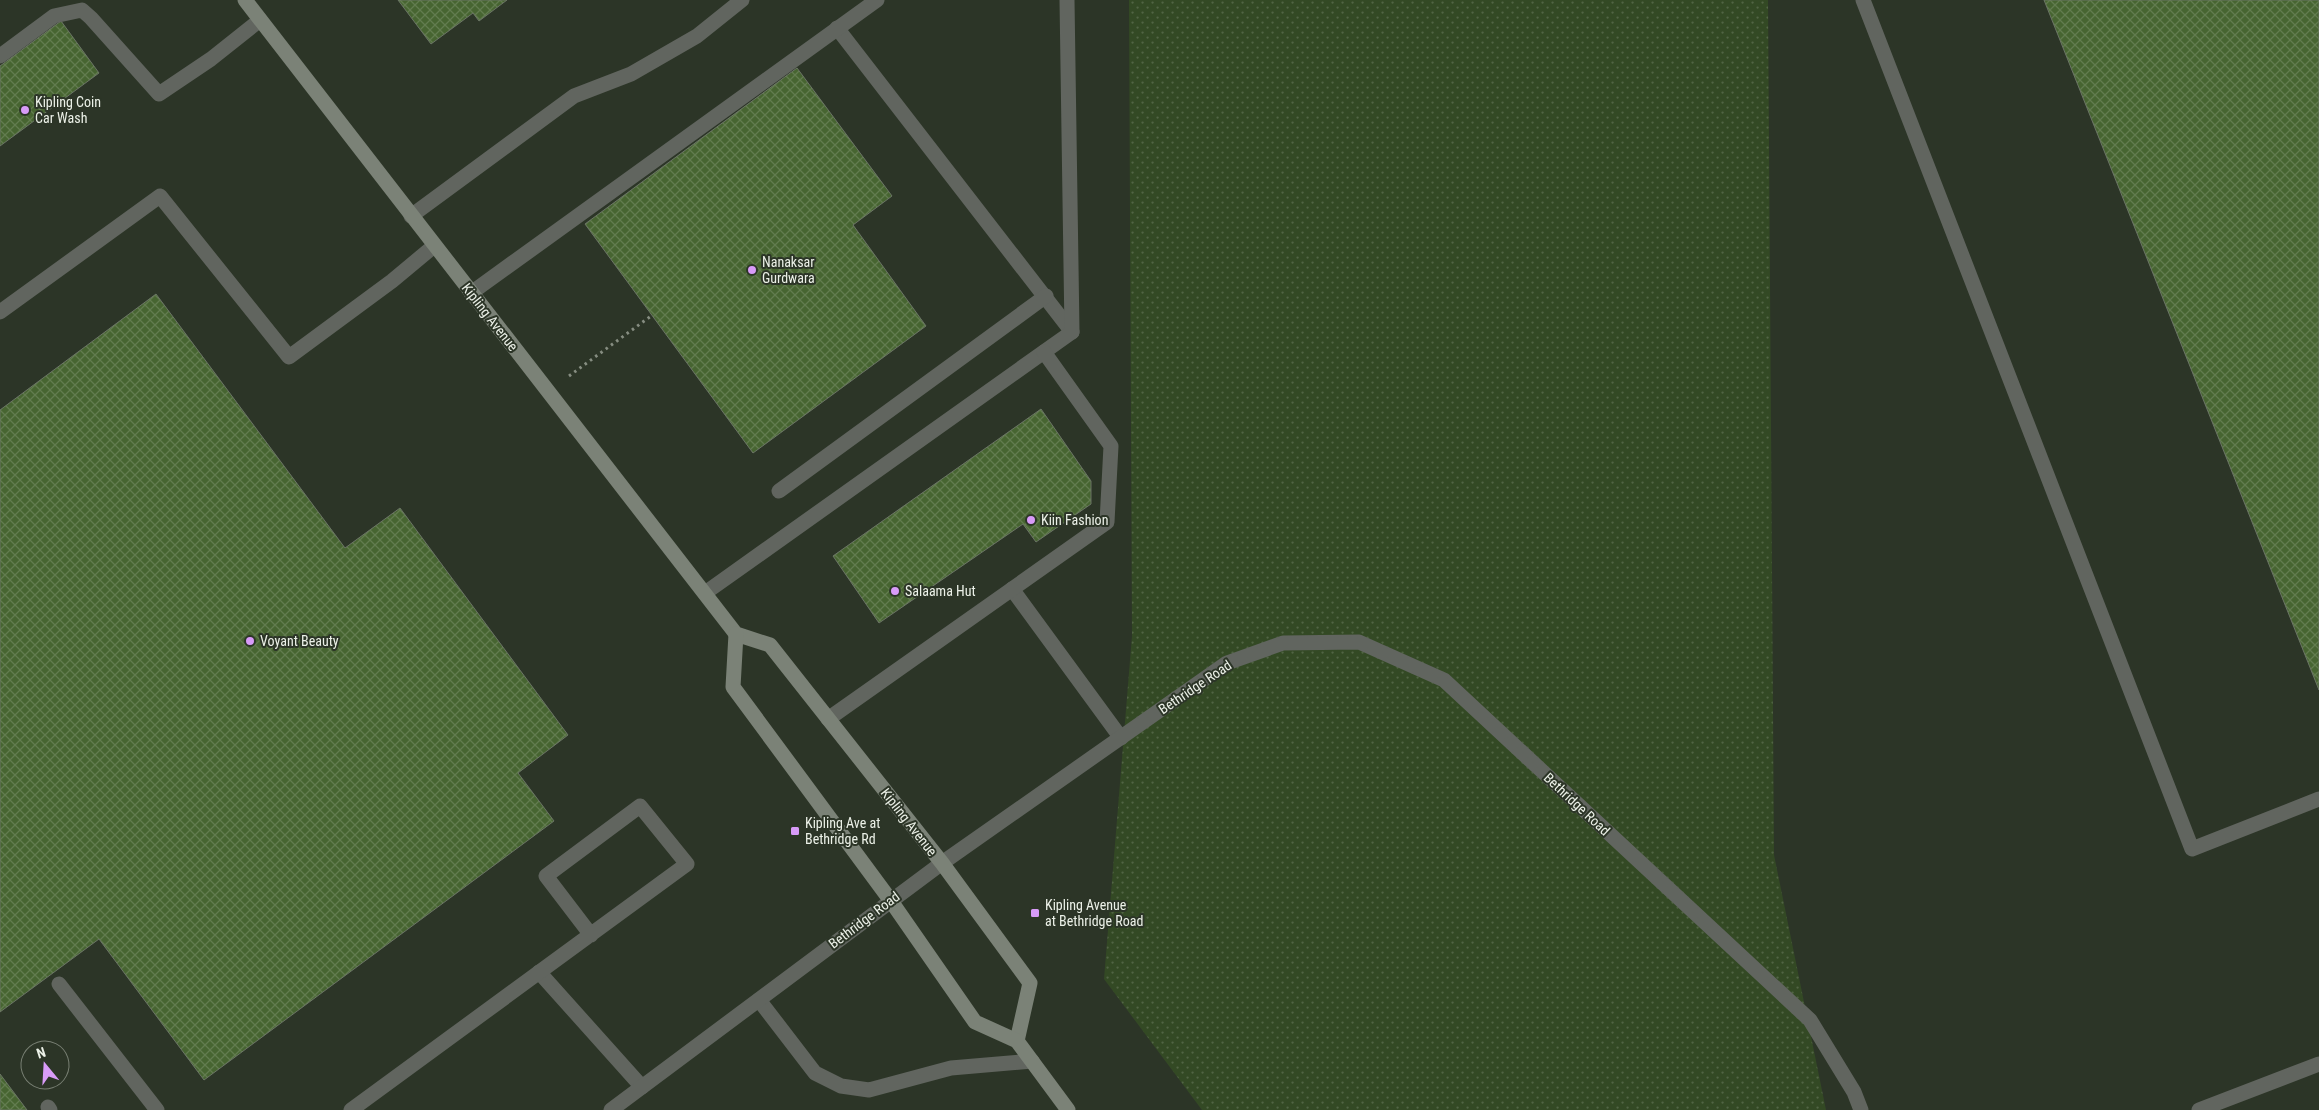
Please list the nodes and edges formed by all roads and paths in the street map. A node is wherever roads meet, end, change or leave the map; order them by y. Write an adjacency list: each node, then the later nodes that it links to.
1 (245, 0): 6 (main road, Kipling Avenue)
2 (742, 0): 9 (street)
3 (877, 0): 7 (street)
4 (1067, 0): 15 (street)
5 (1864, 0): 24 (street)
6 (260, 20): 8 (street); 9 (main road, Kipling Avenue)
7 (837, 28): 11 (street); 12 (street)
8 (0, 56)
9 (411, 216): 10 (main road, Kipling Avenue)
10 (434, 246): 11 (main road, Kipling Avenue); 13 (street)
11 (471, 293): 17 (main road, Kipling Avenue)
12 (1046, 296): 15 (street); 18 (street)
13 (0, 312)
14 (651, 316): 17 (path)
15 (1072, 332): 16 (street)
16 (1044, 352): 19 (street); 20 (street)
17 (547, 392): 20 (main road, Kipling Avenue)
18 (779, 491)
19 (1012, 589): 22 (street); 23 (street)
20 (705, 593): 21 (main road, Kipling Avenue)
21 (736, 634): 22 (main road, Kipling Avenue); 26 (main road)
22 (828, 719): 25 (main road, Kipling Avenue)
23 (1121, 738): 25 (street, Bethridge Road); 39 (street, Bethridge Road)
24 (2319, 799)
25 (942, 862): 26 (street, Bethridge Road); 31 (main road, Kipling Avenue)
26 (890, 901): 30 (street, Bethridge Road); 31 (main road)
27 (591, 935): 27 (street); 28 (street)
28 (539, 972): 34 (street); 36 (street)
29 (58, 984): 35 (street)
30 (759, 1000): 32 (street); 34 (street, Bethridge Road)
31 (1017, 1041): 32 (main road)
32 (1032, 1061): 38 (main road)
33 (2319, 1064): 40 (street)
34 (642, 1087): 37 (street, Bethridge Road)
35 (157, 1110)
36 (351, 1110)
37 (611, 1110)
38 (1068, 1110)
39 (1861, 1110)
40 (2199, 1110)

